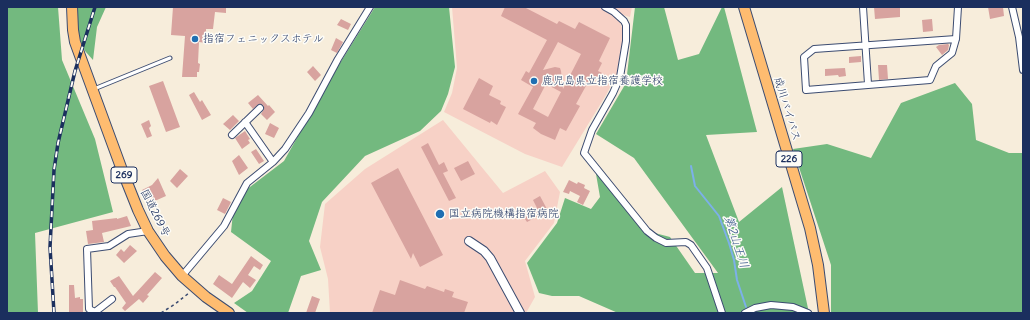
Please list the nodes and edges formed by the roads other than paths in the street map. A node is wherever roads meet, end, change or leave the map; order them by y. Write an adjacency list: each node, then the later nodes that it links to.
1 (72, 7): 13 (highway, 国道269号 / 269)
2 (370, 7): 17 (street)
3 (605, 7): 24 (street)
4 (744, 7): 27 (highway, 成川バイパス / 226)
5 (863, 7): 9 (street)
6 (958, 7): 8 (street)
7 (1012, 7): 11 (street)
8 (956, 39): 9 (street); 12 (street)
9 (865, 45): 12 (street); 12 (street)
10 (170, 58): 13 (lane)
11 (1023, 70)
12 (868, 84)
13 (93, 90): 18 (highway, 国道269号 / 269)
14 (260, 108): 15 (street)
15 (245, 122): 16 (street); 17 (street)
16 (232, 135)
17 (273, 162): 20 (street)
18 (148, 231): 20 (highway, 国道269号 / 269); 21 (street)
19 (469, 241): 23 (street)
20 (182, 276): 22 (highway, 国道269号 / 269)
21 (112, 299)
22 (229, 313)
23 (520, 313)
24 (722, 313)
25 (745, 313): 26 (street)
26 (808, 313)
27 (824, 313)

